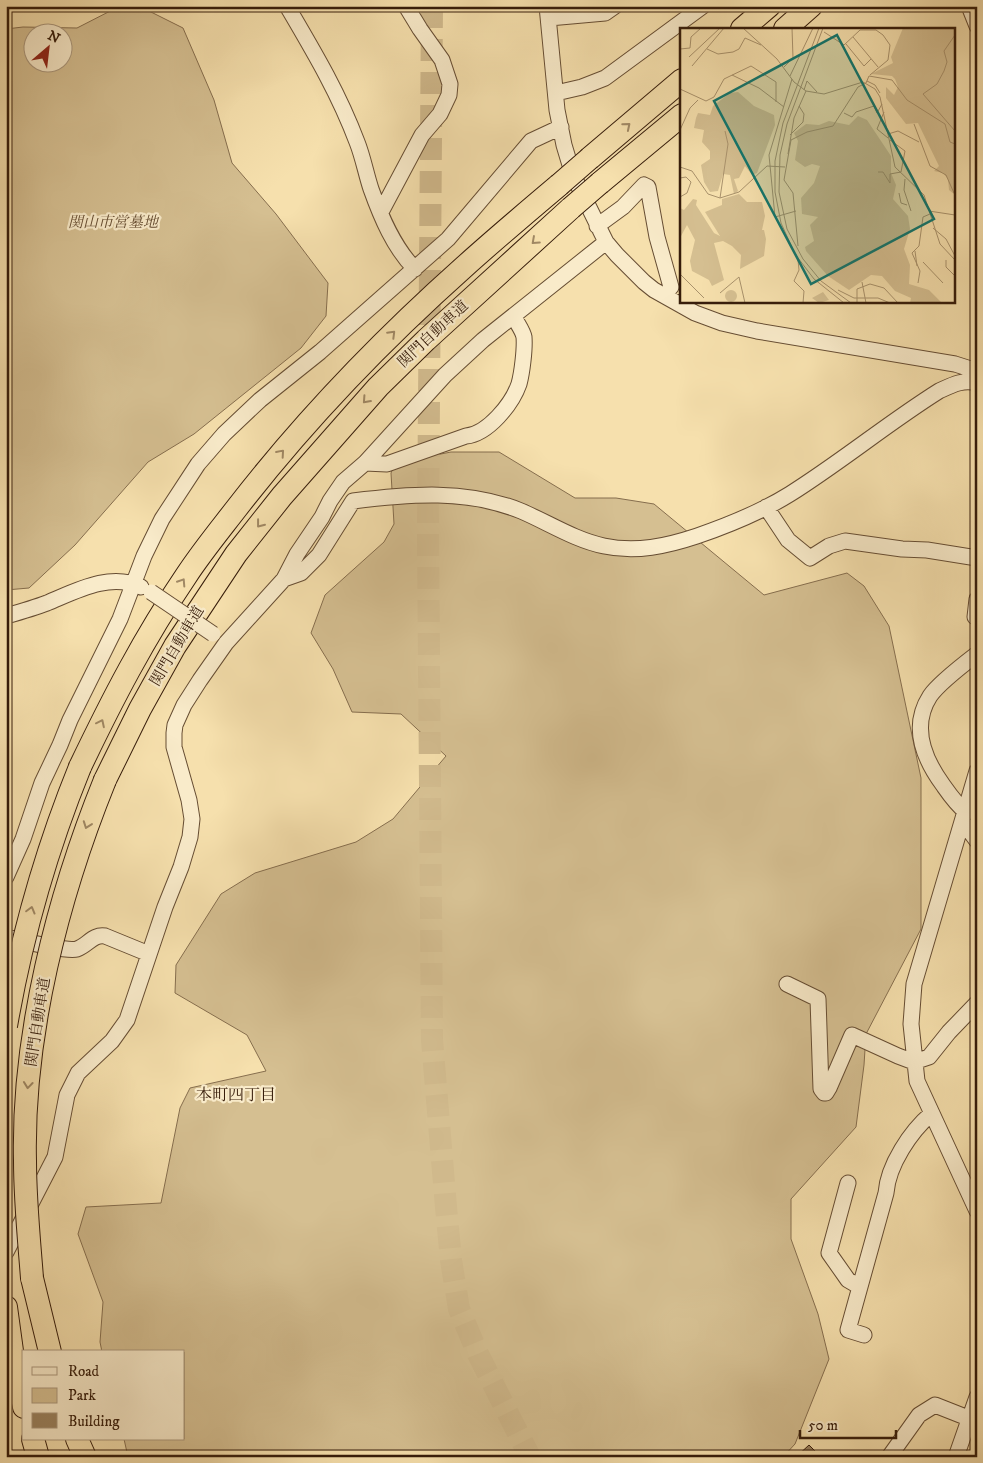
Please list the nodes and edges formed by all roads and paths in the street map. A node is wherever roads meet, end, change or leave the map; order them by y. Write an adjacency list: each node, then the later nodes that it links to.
1 (287, 6): 14 (street)
2 (406, 6): 14 (street)
3 (615, 6): 7 (street)
4 (703, 6): 11 (street)
5 (769, 6): 8 (highway)
6 (812, 6): 9 (highway)
7 (548, 12): 11 (street)
8 (743, 28)
9 (786, 28)
10 (680, 82): 40 (highway, 関門自動車道, one-way to 10, bridge)
11 (556, 93): 13 (street)
12 (680, 117): 46 (highway, 関門自動車道, one-way to 46, bridge)
13 (561, 127): 15 (street); 17 (street)
14 (381, 212): 17 (street)
15 (597, 226): 16 (street); 18 (street)
16 (606, 242): 19 (street); 20 (street)
17 (415, 269): 26 (street)
18 (671, 287)
19 (514, 316): 22 (street); 22 (street)
20 (977, 371)
21 (977, 383): 23 (street)
22 (365, 463): 25 (street)
23 (766, 507): 24 (street); 25 (street)
24 (977, 558)
25 (284, 579): 30 (street)
26 (133, 584): 28 (street); 30 (street, bridge); 35 (street)
27 (977, 599): 29 (street)
28 (6, 616)
29 (977, 616)
30 (226, 643): 37 (street)
31 (977, 654): 33 (street)
32 (975, 780): 33 (street)
33 (964, 817): 34 (street); 41 (street)
34 (977, 841)
35 (6, 877)
36 (6, 937): 37 (street)
37 (149, 954): 45 (street)
38 (787, 984): 41 (street)
39 (977, 1003): 41 (street)
40 (6, 1026)
41 (914, 1062): 42 (street)
42 (931, 1114): 44 (street); 47 (street)
43 (848, 1183): 47 (street)
44 (977, 1211)
45 (6, 1252)
46 (32, 1278): 50 (highway, 関門自動車道); 51 (highway)
47 (860, 1287): 49 (street)
48 (6, 1307): 53 (highway)
49 (864, 1335)
50 (42, 1350)
51 (50, 1350)
52 (977, 1397): 54 (street)
53 (22, 1398)
54 (968, 1418): 58 (street); 62 (street)
55 (33, 1440): 59 (highway)
56 (63, 1440): 60 (highway)
57 (78, 1440): 61 (highway)
58 (891, 1456)
59 (38, 1457)
60 (69, 1457)
61 (86, 1457)
62 (956, 1457)

